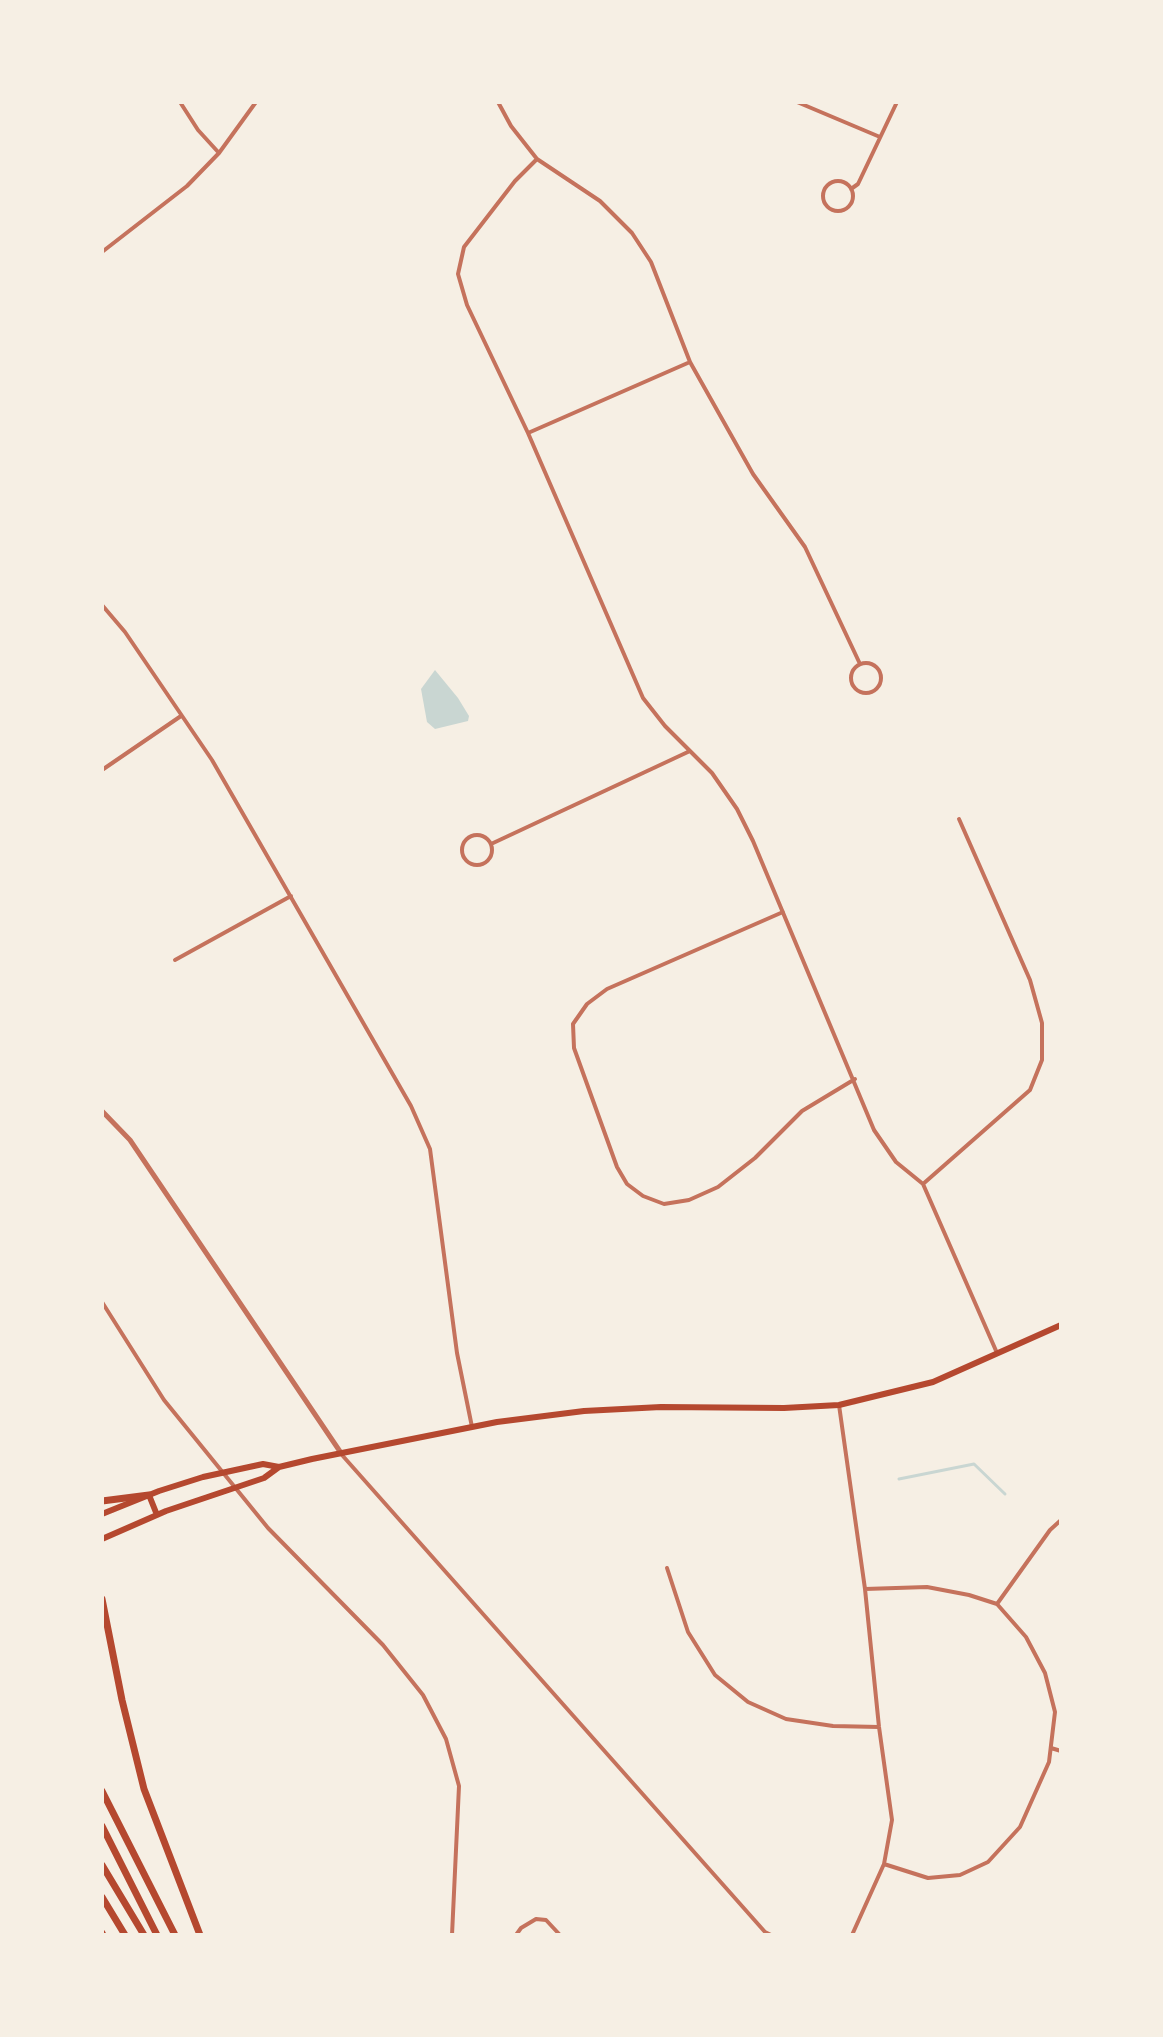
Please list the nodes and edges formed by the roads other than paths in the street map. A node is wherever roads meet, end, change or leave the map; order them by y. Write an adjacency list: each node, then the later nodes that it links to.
1 (180, 102): 7 (street)
2 (256, 102): 7 (street)
3 (498, 102): 8 (street)
4 (797, 102): 6 (street)
5 (897, 102): 6 (street)
6 (880, 138): 9 (street)
7 (219, 153): 10 (street)
8 (537, 159): 11 (street); 12 (street)
9 (851, 189): 9 (street)
10 (102, 252)
11 (690, 362): 12 (street); 14 (street)
12 (528, 433): 16 (street)
13 (102, 605): 15 (street)
14 (860, 664): 14 (street)
15 (181, 716): 17 (street); 20 (street)
16 (690, 751): 19 (street); 21 (street)
17 (102, 770)
18 (959, 819): 25 (street)
19 (491, 844): 19 (street)
20 (291, 896): 22 (street); 30 (street)
21 (783, 912): 23 (street); 23 (street)
22 (175, 960)
23 (855, 1079): 25 (street)
24 (102, 1111): 31 (street)
25 (923, 1184): 28 (street)
26 (102, 1302): 33 (street)
27 (1061, 1325): 28 (main road)
28 (998, 1355): 29 (main road)
29 (839, 1405): 30 (main road); 42 (street)
30 (472, 1427): 31 (main road)
31 (341, 1453): 32 (main road); 53 (street)
32 (279, 1467): 33 (main road); 34 (main road)
33 (224, 1472): 34 (street); 35 (main road)
34 (237, 1487): 38 (main road); 59 (street)
35 (149, 1495): 36 (highway); 37 (main road); 38 (main road)
36 (102, 1501)
37 (102, 1514)
38 (157, 1515): 40 (main road)
39 (1061, 1520): 44 (street)
40 (102, 1539)
41 (667, 1568): 45 (street)
42 (865, 1589): 44 (street); 45 (street)
43 (102, 1599): 58 (highway)
44 (997, 1604): 46 (street)
45 (879, 1727): 50 (street)
46 (1051, 1748): 47 (street); 50 (street)
47 (1061, 1751)
48 (102, 1791): 57 (highway)
49 (102, 1826): 56 (highway)
50 (884, 1864): 63 (street)
51 (102, 1865): 55 (highway)
52 (102, 1897): 54 (highway)
53 (763, 1934): 62 (street)
54 (125, 1935)
55 (144, 1935)
56 (157, 1935)
57 (175, 1935)
58 (200, 1935)
59 (452, 1935)
60 (516, 1935): 61 (street)
61 (560, 1935)
62 (771, 1935)
63 (852, 1935)

